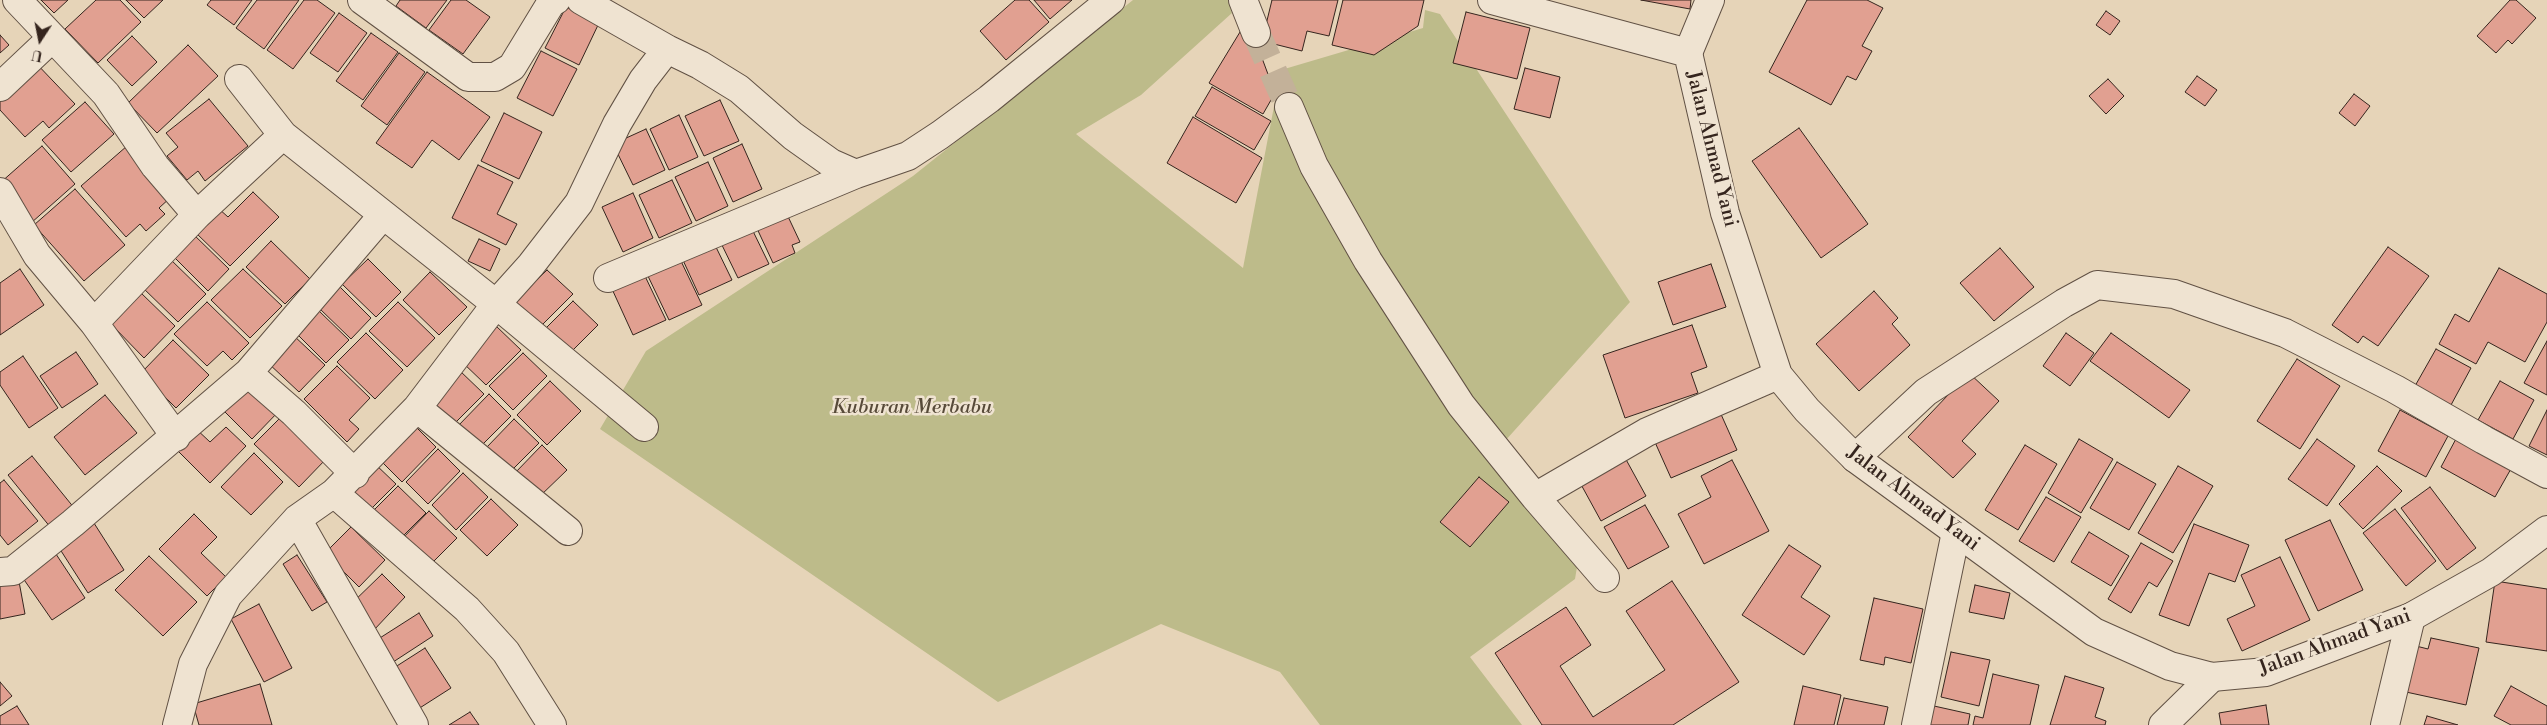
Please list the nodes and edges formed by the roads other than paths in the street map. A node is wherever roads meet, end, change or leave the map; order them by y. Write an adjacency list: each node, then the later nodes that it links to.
1 (17, 0): 11 (street)
2 (362, 0): 3 (street)
3 (556, 0)
4 (581, 0): 12 (street)
5 (1111, 0): 18 (street)
6 (1242, 0): 10 (street)
7 (1492, 0): 9 (street, Jalan Ahmad Yani)
8 (1710, 0): 13 (street)
9 (1561, 9): 13 (street, Jalan Ahmad Yani)
10 (1256, 33)
11 (52, 38): 15 (street); 21 (street)
12 (667, 49): 18 (street); 23 (street)
13 (1688, 53): 26 (street, Jalan Ahmad Yani)
14 (239, 79): 17 (street)
15 (0, 88)
16 (1289, 107): 34 (street)
17 (283, 135): 20 (street); 21 (street)
18 (856, 174): 22 (street)
19 (0, 192): 24 (street)
20 (383, 214): 23 (street); 25 (street)
21 (197, 215): 24 (street)
22 (608, 278)
23 (496, 304): 27 (street); 28 (street)
24 (94, 323): 29 (street)
25 (248, 373): 29 (street); 31 (street)
26 (1778, 375): 30 (street, Jalan Ahmad Yani); 34 (street)
27 (417, 408): 31 (street); 37 (street)
28 (644, 427)
29 (176, 437): 39 (street)
30 (1855, 458): 32 (street); 38 (street, Jalan Ahmad Yani)
31 (355, 474): 33 (street)
32 (2547, 474)
33 (334, 493): 35 (street); 45 (street)
34 (1535, 497): 40 (street)
35 (297, 519): 43 (street); 44 (street)
36 (2547, 530): 41 (street, Jalan Ahmad Yani)
37 (568, 532)
38 (1956, 532): 42 (street, Jalan Ahmad Yani); 46 (street)
39 (0, 572)
40 (1605, 578)
41 (2411, 617): 42 (street, Jalan Ahmad Yani); 48 (street)
42 (2212, 677): 47 (street)
43 (177, 725)
44 (414, 725)
45 (552, 725)
46 (1916, 725)
47 (2163, 725)
48 (2385, 725)

